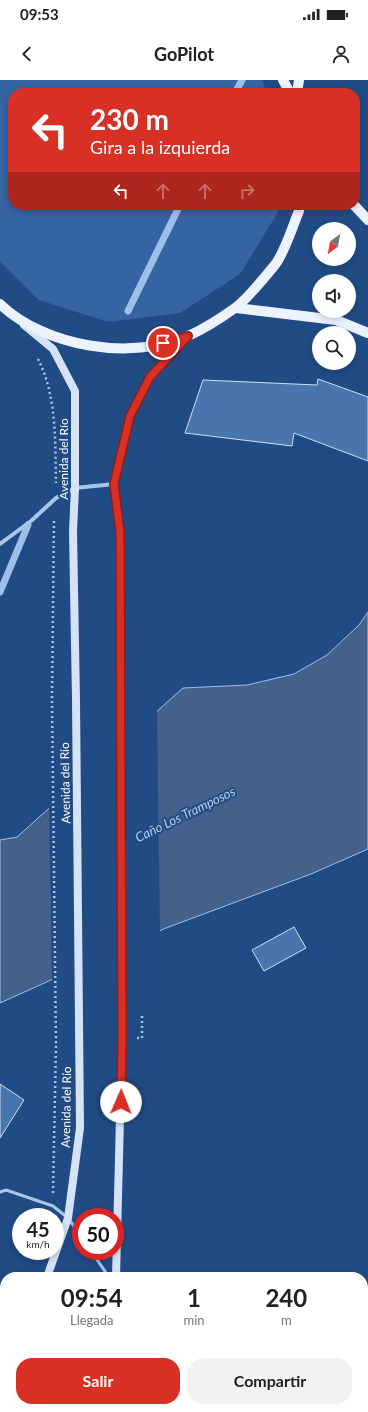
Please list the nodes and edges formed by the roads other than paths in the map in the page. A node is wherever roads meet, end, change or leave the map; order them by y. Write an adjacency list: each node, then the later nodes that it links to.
1 (299, 210): 5 (main road)
2 (359, 210): 3 (main road)
3 (368, 220)
4 (0, 304): 6 (main road)
5 (236, 308): 7 (main road); 8 (main road)
6 (8, 312): 8 (main road); 10 (main road, Avenida del Río)
7 (368, 334)
8 (188, 336): 9 (main road)
9 (114, 484): 10 (street); 18 (main road)
10 (75, 488): 11 (street); 13 (main road, Avenida del Río)
11 (0, 544)
12 (0, 1192): 13 (lane)
13 (68, 1218): 14 (lane); 16 (main road, Avenida del Río)
14 (72, 1224)
15 (97, 1260): 17 (lane)
16 (49, 1272)
17 (106, 1272)
18 (116, 1272)

